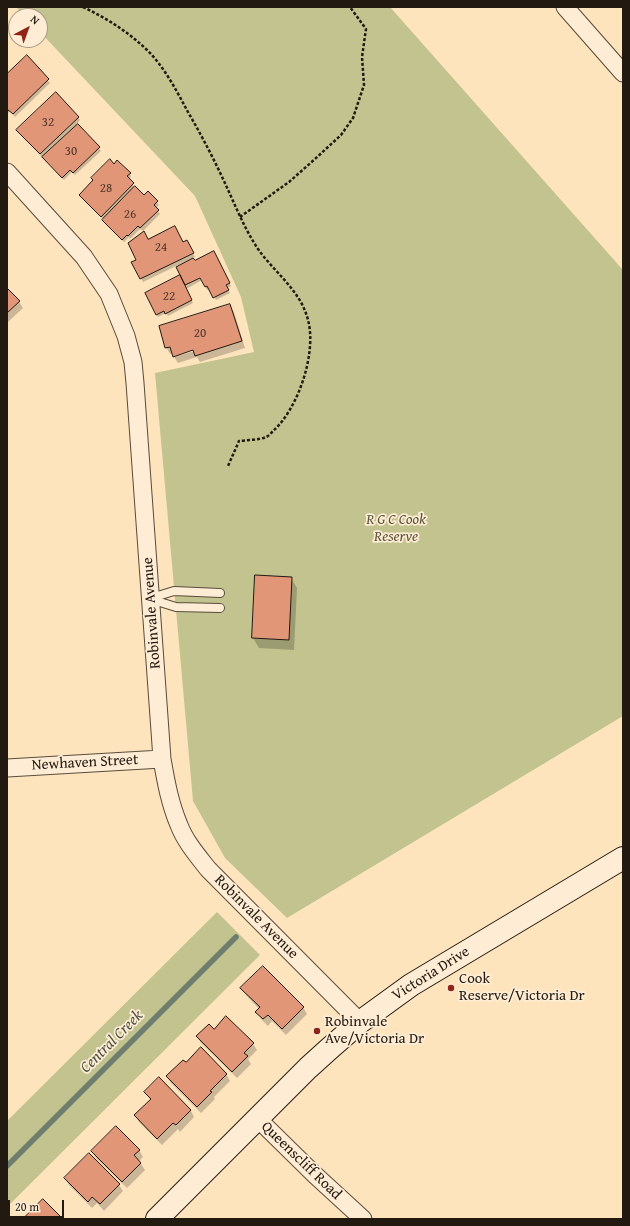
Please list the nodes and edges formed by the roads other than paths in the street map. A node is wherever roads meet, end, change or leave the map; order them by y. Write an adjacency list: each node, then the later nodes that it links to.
1 (565, 7): 2 (street)
2 (623, 73)
3 (9, 179): 5 (street, Robinvale Avenue)
4 (220, 593): 5 (lane)
5 (150, 599): 6 (lane); 7 (street, Robinvale Avenue)
6 (220, 608)
7 (162, 759): 8 (street, Newhaven Street); 10 (street, Robinvale Avenue)
8 (7, 768)
9 (623, 858): 10 (street, Victoria Drive)
10 (360, 1022): 11 (street, Victoria Drive)
11 (258, 1119): 12 (street, Victoria Drive); 13 (street, Queenscliff Road)
12 (157, 1219)
13 (363, 1219)

